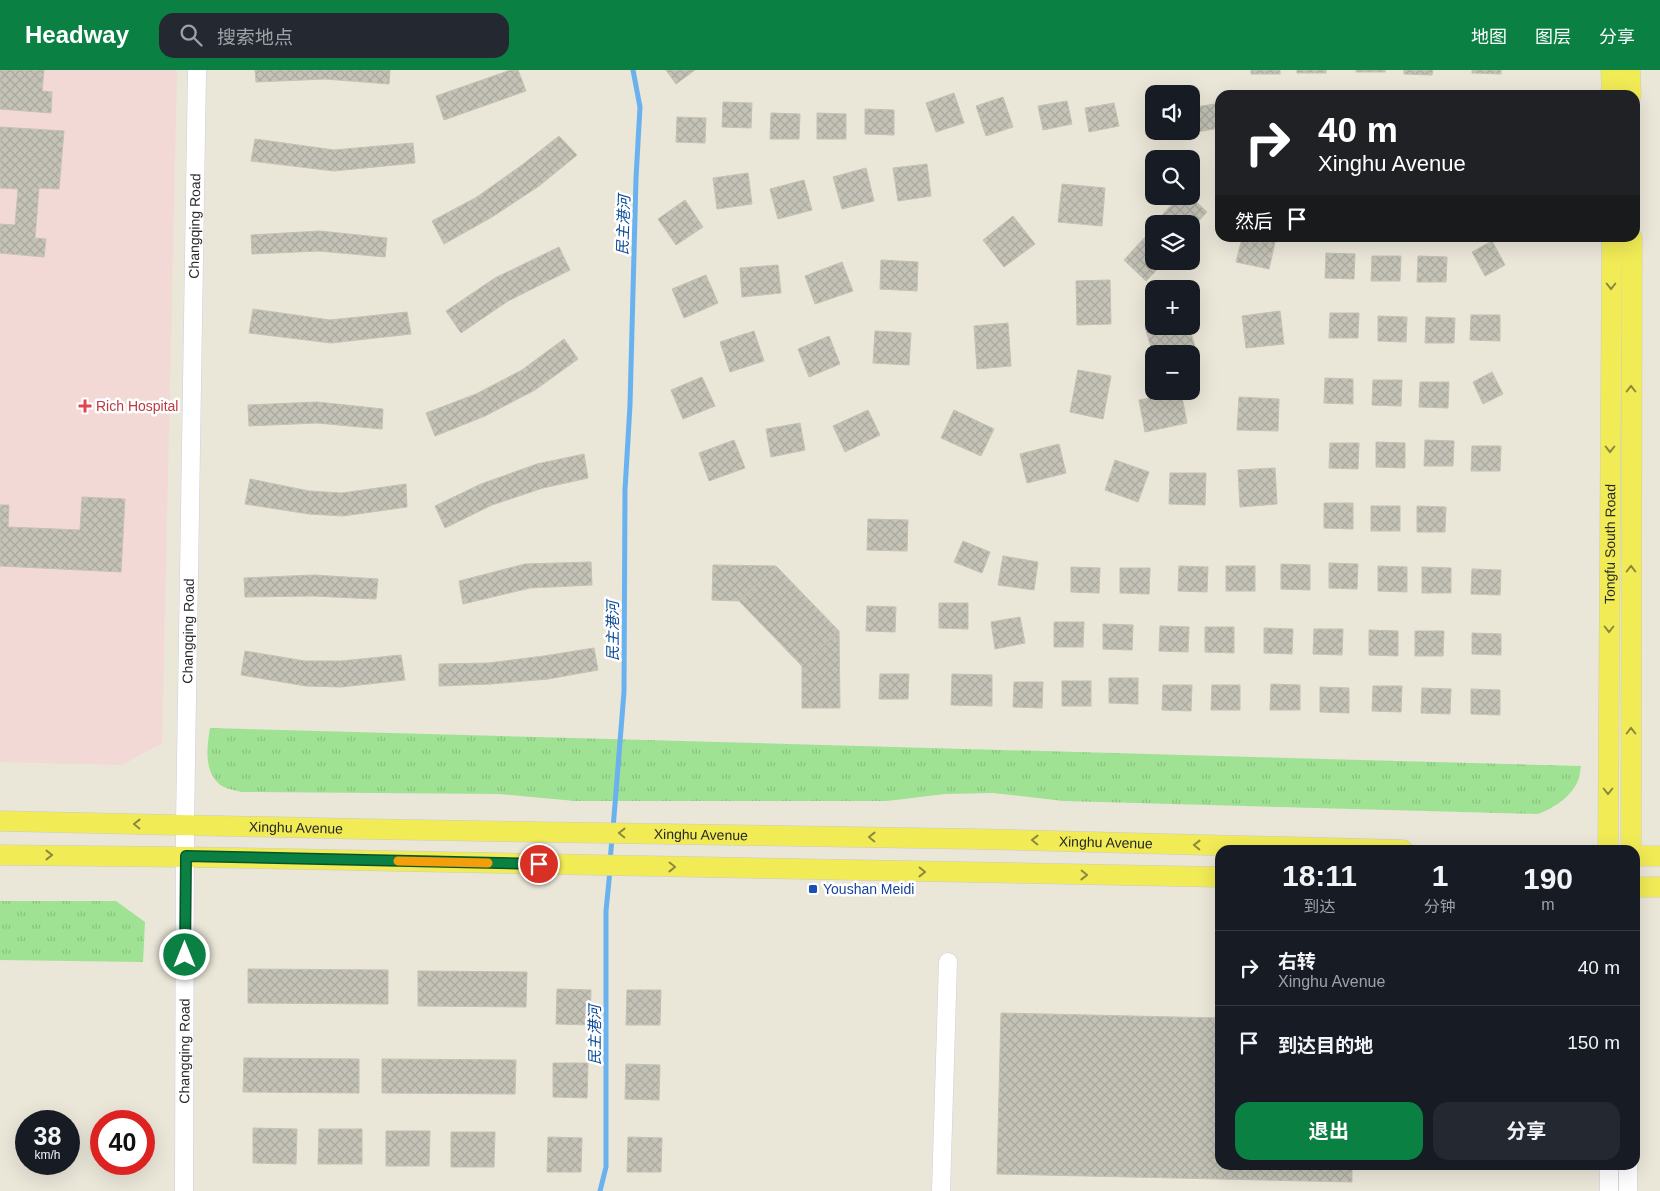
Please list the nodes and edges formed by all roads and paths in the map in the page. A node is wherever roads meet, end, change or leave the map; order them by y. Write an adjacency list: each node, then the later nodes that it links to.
1 (197, 70): 9 (street, Changqing Road)
2 (1611, 70): 4 (main road)
3 (1630, 70): 5 (main road)
4 (1612, 90)
5 (1631, 90)
6 (1612, 242): 11 (main road, Tongfu South Road, one-way to 11)
7 (1632, 242): 12 (main road, Tongfu South Road, one-way to 7)
8 (0, 821): 9 (main road, Xinghu Avenue, one-way to 8)
9 (186, 824): 10 (main road, Xinghu Avenue, one-way to 9); 14 (street, Changqing Road)
10 (1215, 845)
11 (1608, 845)
12 (1631, 845)
13 (0, 855): 14 (main road, one-way to 14)
14 (186, 856): 17 (main road, one-way to 17); 23 (street, Changqing Road)
15 (1640, 856): 16 (main road)
16 (1660, 856)
17 (1215, 877)
18 (1640, 887): 19 (main road)
19 (1660, 887)
20 (948, 962): 24 (street)
21 (1609, 1170): 25 (street)
22 (1628, 1170): 26 (street)
23 (184, 1191)
24 (941, 1191)
25 (1609, 1191)
26 (1628, 1191)

